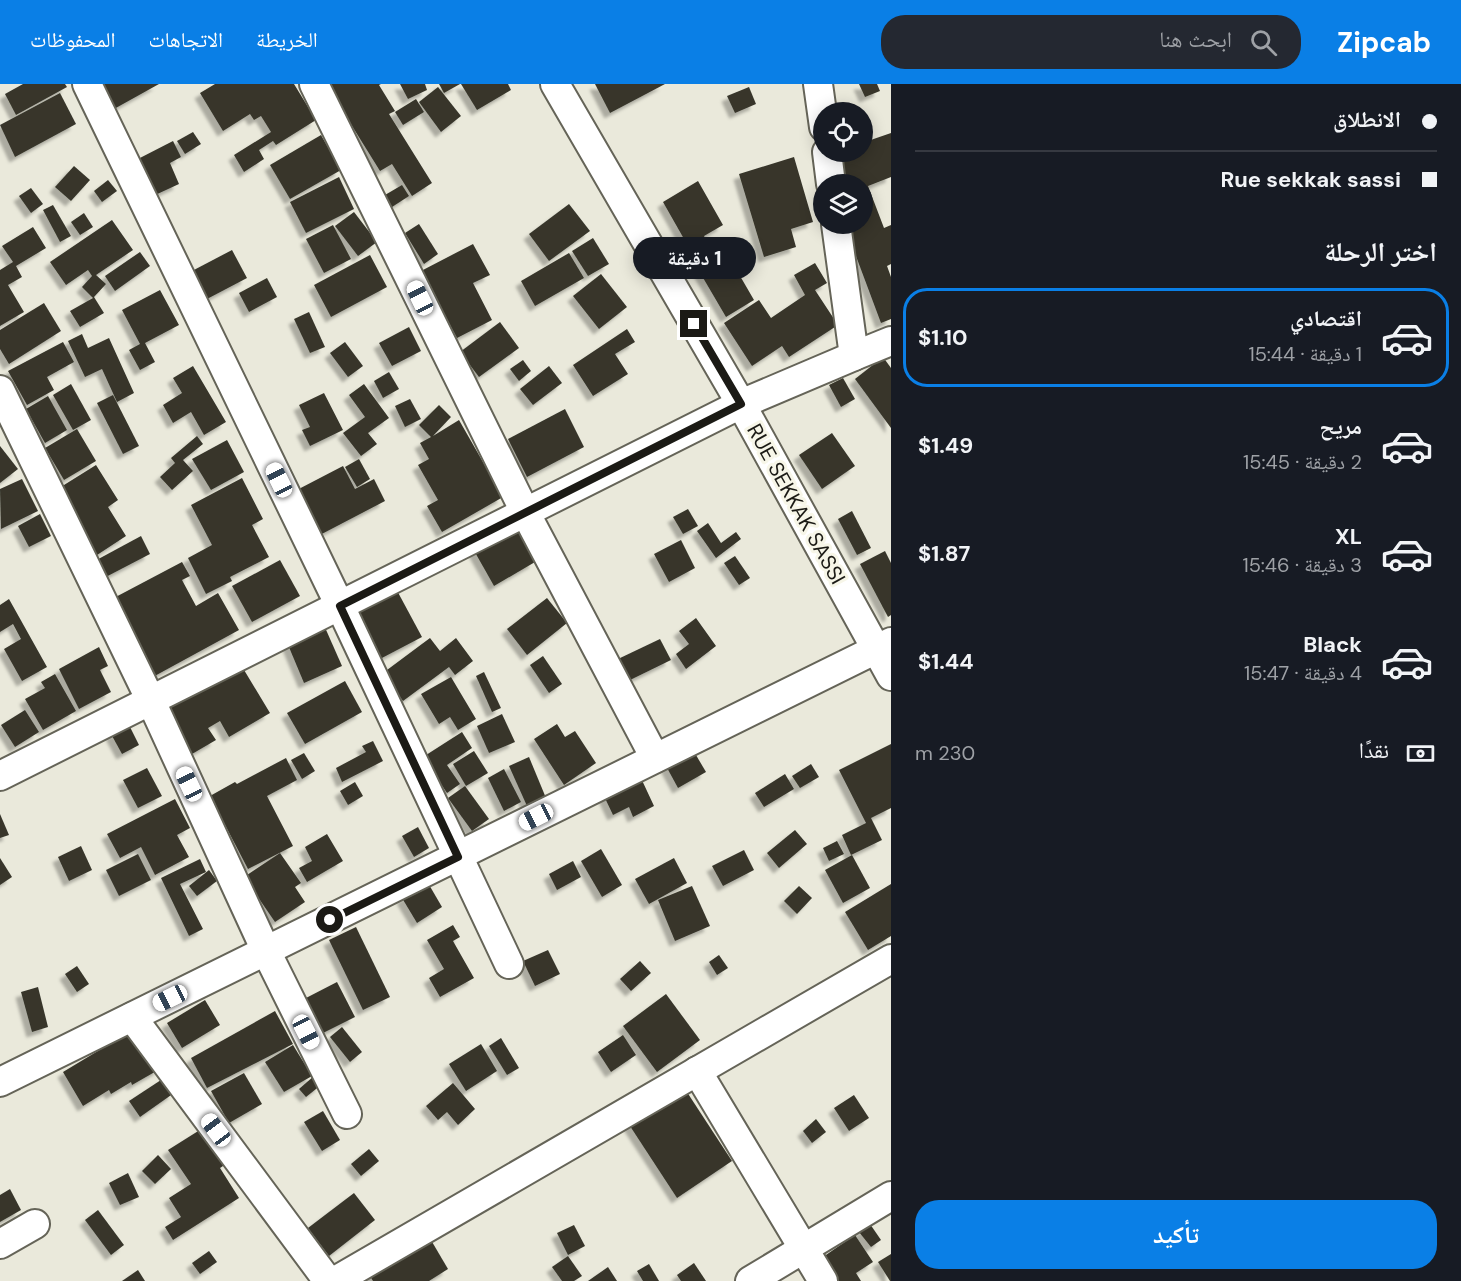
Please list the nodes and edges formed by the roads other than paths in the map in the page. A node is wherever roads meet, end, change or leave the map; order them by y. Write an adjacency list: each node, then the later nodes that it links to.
1 (87, 84): 12 (street)
2 (314, 84): 11 (street)
3 (555, 84): 10 (street, RUE SEKKAK SASSI)
4 (818, 84): 5 (street)
5 (821, 102)
6 (837, 234): 8 (street)
7 (891, 341): 8 (street)
8 (854, 356): 10 (street)
9 (0, 390): 15 (street)
10 (741, 404): 11 (street); 13 (street, RUE SEKKAK SASSI)
11 (525, 512): 12 (street); 16 (street)
12 (340, 606): 15 (street); 18 (street)
13 (883, 645): 14 (street, RUE SEKKAK SASSI); 16 (street)
14 (891, 676)
15 (151, 701): 17 (street); 19 (street)
16 (655, 758): 18 (street)
17 (0, 776)
18 (458, 857): 19 (street); 21 (street)
19 (266, 951): 22 (street); 25 (street)
20 (891, 959): 23 (street)
21 (509, 964)
22 (132, 1017): 24 (street); 30 (street)
23 (697, 1071): 29 (street); 31 (street)
24 (0, 1082)
25 (346, 1114)
26 (891, 1196): 29 (street)
27 (35, 1224): 28 (street)
28 (0, 1244)
29 (802, 1250): 32 (street); 33 (street)
30 (328, 1281)
31 (335, 1281)
32 (750, 1281)
33 (823, 1281)

